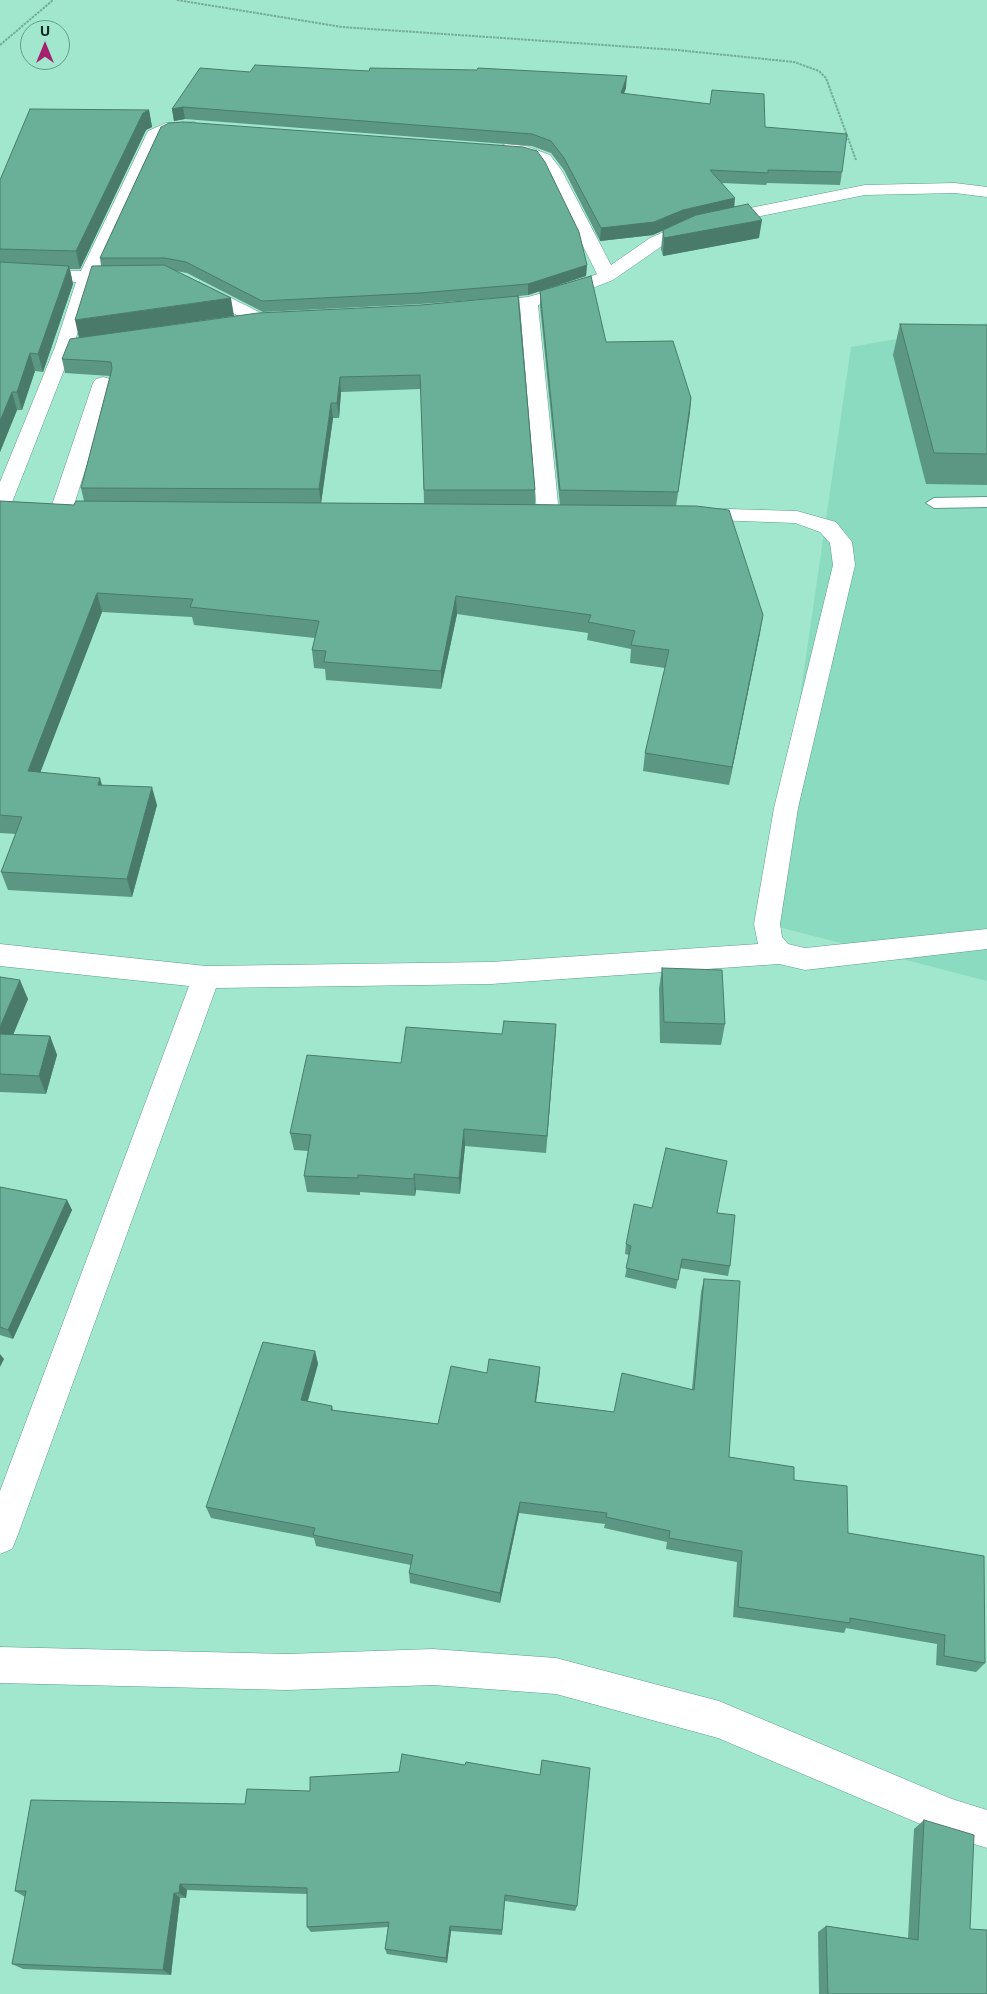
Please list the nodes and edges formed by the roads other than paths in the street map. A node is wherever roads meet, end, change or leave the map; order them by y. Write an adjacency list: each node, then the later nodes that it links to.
1 (214, 128): 6 (street)
2 (487, 148): 5 (street)
3 (987, 192): 5 (street)
4 (0, 273): 6 (street)
5 (607, 276): 9 (street)
6 (87, 277): 7 (street); 17 (street)
7 (117, 277)
8 (181, 279): 12 (street)
9 (529, 302): 10 (street); 19 (street)
10 (460, 309)
11 (281, 318): 12 (street)
12 (260, 320): 13 (street)
13 (232, 324)
14 (102, 383): 18 (street)
15 (987, 502): 16 (lane)
16 (934, 503)
17 (6, 506)
18 (62, 511)
19 (548, 513)
20 (678, 514): 22 (street)
21 (987, 940): 22 (street)
22 (779, 953): 24 (street)
23 (0, 955): 24 (street)
24 (206, 977): 25 (street)
25 (0, 1537)
26 (0, 1665): 27 (street)
27 (987, 1829)

